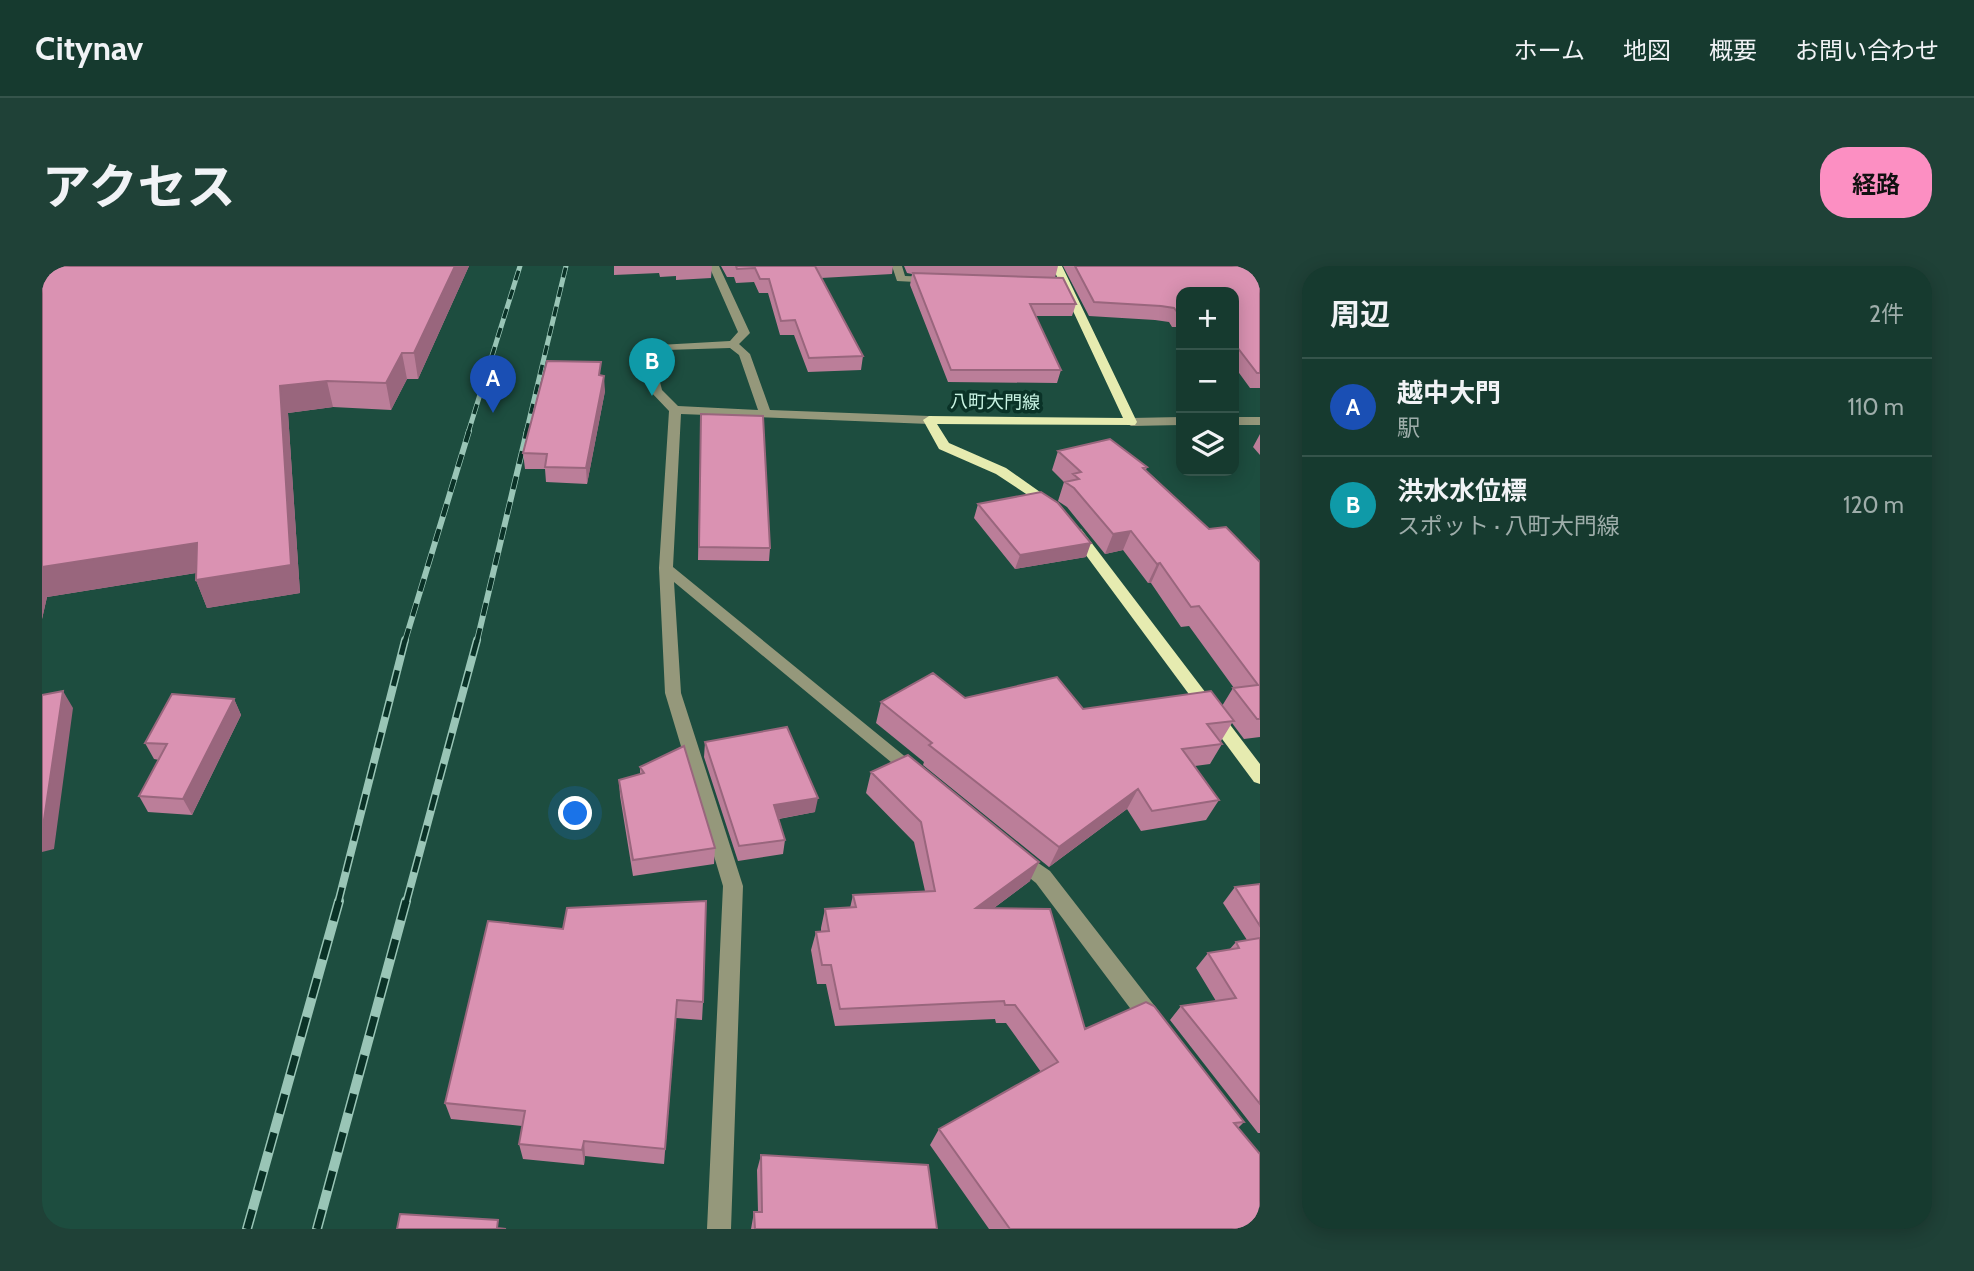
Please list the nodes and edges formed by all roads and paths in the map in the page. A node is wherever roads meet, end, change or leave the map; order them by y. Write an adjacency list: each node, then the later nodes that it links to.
1 (714, 266): 7 (street)
2 (897, 266): 4 (street)
3 (1057, 266): 6 (main road)
4 (943, 281)
5 (1053, 283): 6 (street)
6 (1067, 284): 13 (main road)
7 (733, 344): 8 (street); 9 (street)
8 (675, 410): 9 (street); 15 (street)
9 (765, 412): 10 (street)
10 (929, 420): 13 (main road, 八町大門線); 16 (main road, 八町大門線)
11 (1239, 421): 12 (street)
12 (1260, 421)
13 (1131, 422): 14 (street)
14 (1176, 422)
15 (666, 568): 17 (street); 20 (street)
16 (1260, 778)
17 (935, 789)
18 (999, 841): 19 (street)
19 (1168, 1040)
20 (719, 1229)

